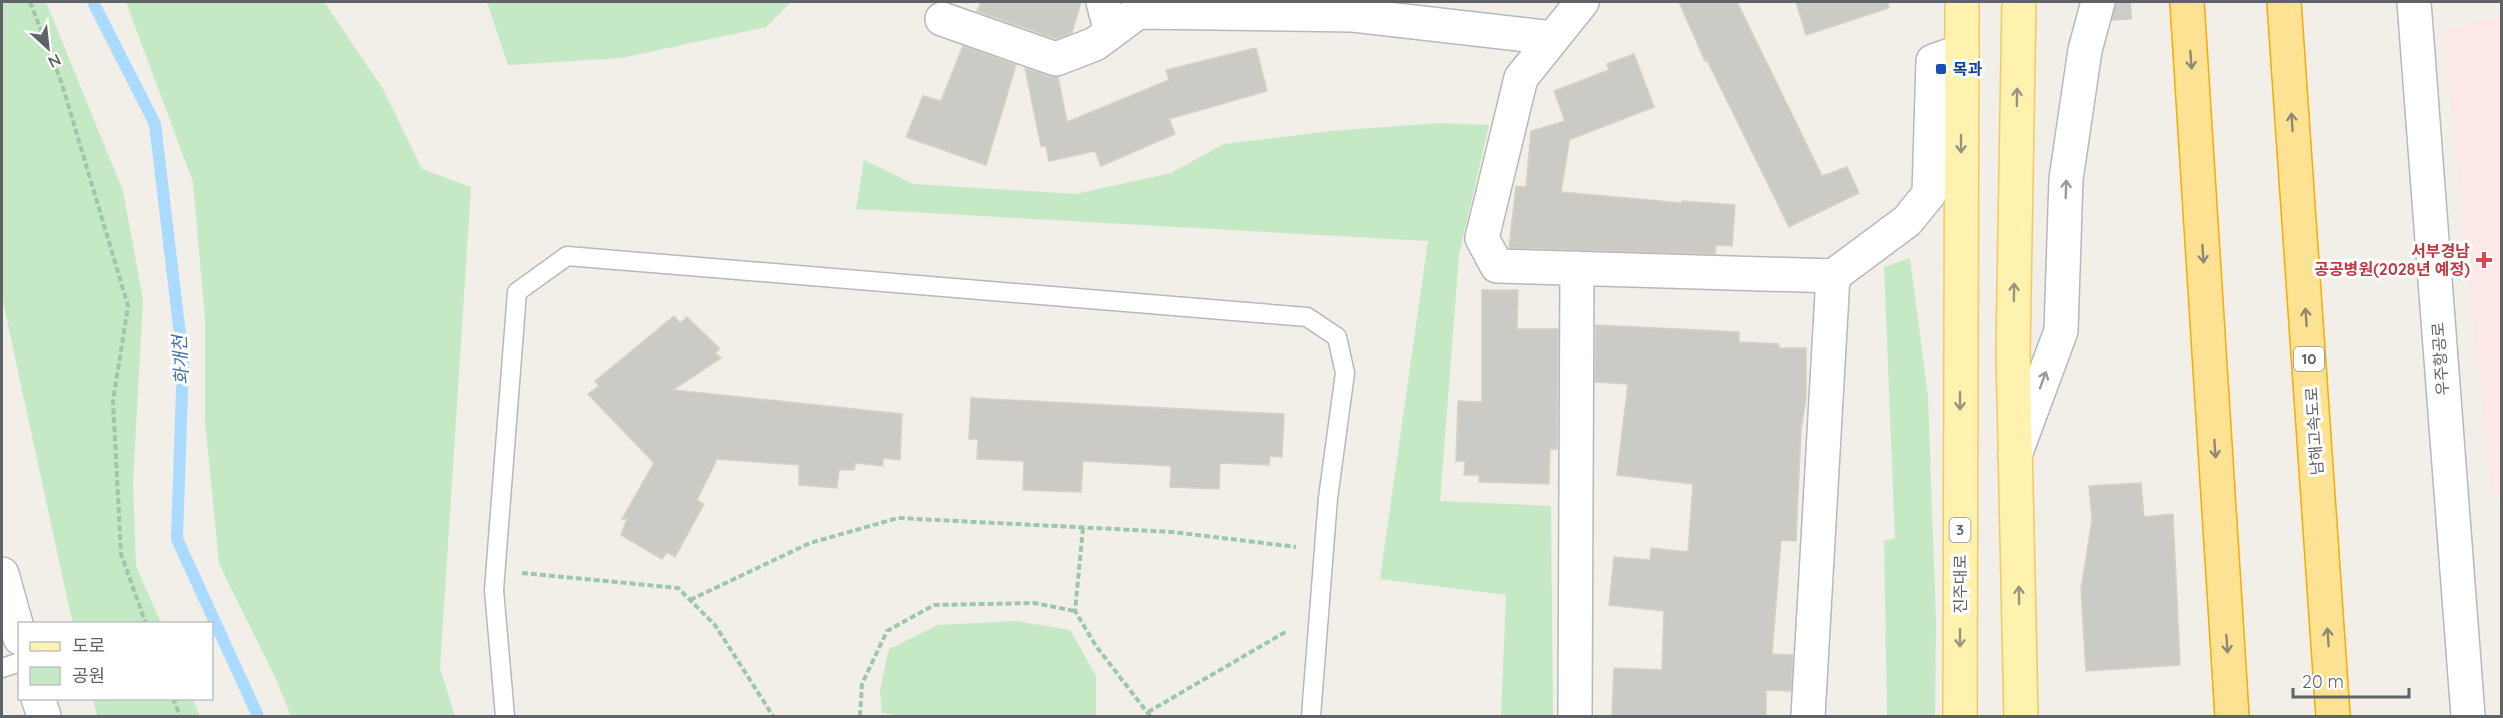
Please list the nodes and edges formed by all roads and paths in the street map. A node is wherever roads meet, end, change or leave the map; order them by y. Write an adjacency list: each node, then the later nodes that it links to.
1 (30, 2): 23 (path)
2 (1582, 2): 11 (street)
3 (1962, 2): 12 (main road, 3)
4 (2019, 2): 15 (main road, one-way to 4)
5 (2187, 2): 40 (highway, one-way to 40)
6 (2284, 2): 41 (highway, 남해고속도로 / 10, one-way to 6)
7 (2414, 2): 42 (street, 우주항공로)
8 (2090, 4): 15 (street, one-way to 8)
9 (1107, 17): 10 (street); 11 (street)
10 (942, 19)
11 (1553, 38): 13 (street)
12 (1962, 51): 14 (street); 38 (main road, 진주대로 / 3, one-way to 38)
13 (1577, 268): 14 (street); 36 (street)
14 (1833, 276): 37 (street)
15 (2015, 455): 39 (main road, one-way to 15)
16 (1083, 528): 17 (path); 20 (path); 21 (path)
17 (1323, 551): 18 (lane); 22 (lane)
18 (496, 570): 20 (path); 32 (lane)
19 (2, 579): 24 (street)
20 (690, 600): 33 (path)
21 (1075, 611): 29 (path); 34 (path)
22 (1319, 613): 29 (path); 35 (lane)
23 (145, 622)
24 (18, 631)
25 (18, 663): 26 (lane)
26 (2, 668)
27 (38, 700): 30 (street)
28 (173, 700): 31 (path)
29 (1149, 714)
30 (44, 717)
31 (180, 717)
32 (505, 717)
33 (773, 717)
34 (860, 717)
35 (1311, 717)
36 (1575, 717)
37 (1808, 717)
38 (1960, 717)
39 (2021, 717)
40 (2232, 717)
41 (2333, 717)
42 (2468, 717)

